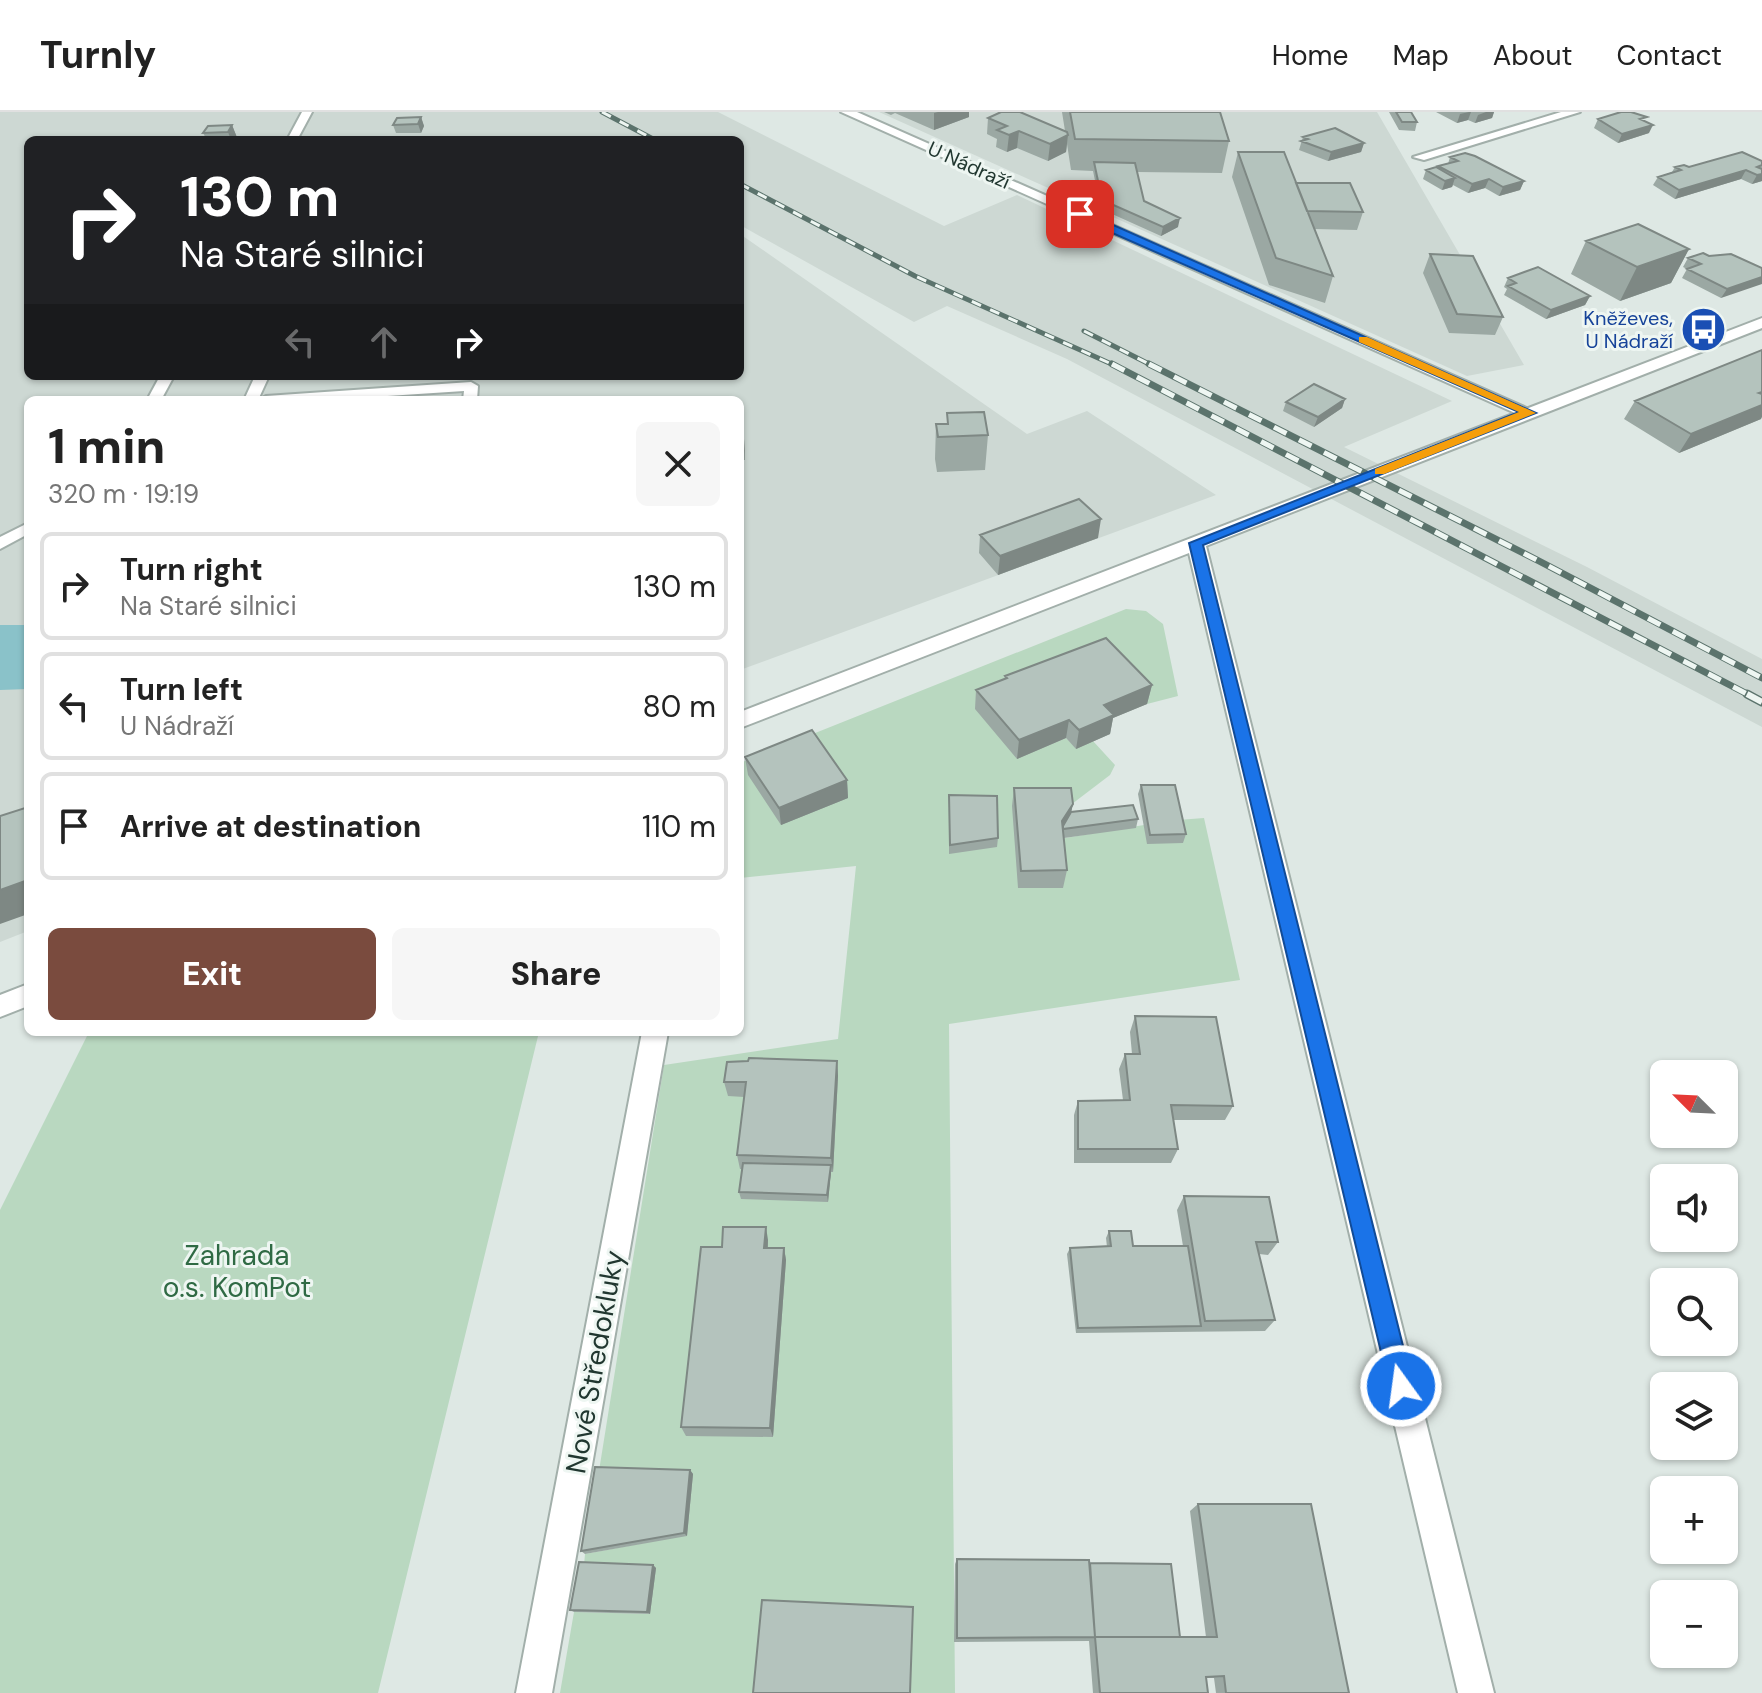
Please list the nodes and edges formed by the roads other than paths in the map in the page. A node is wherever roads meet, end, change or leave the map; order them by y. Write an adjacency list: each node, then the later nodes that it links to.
1 (307, 112): 4 (lane)
2 (847, 112): 9 (street, U Nádraží)
3 (1574, 112): 5 (street)
4 (294, 136)
5 (1419, 157)
6 (1762, 323): 9 (street)
7 (472, 387): 8 (lane)
8 (329, 396)
9 (1530, 413): 11 (street)
10 (24, 530): 12 (lane)
11 (1196, 543): 13 (street); 18 (street)
12 (0, 544)
13 (744, 718)
14 (24, 997): 15 (street)
15 (0, 1006)
16 (654, 1036): 17 (street, Nové Středokluky)
17 (534, 1693)
18 (1476, 1693)

